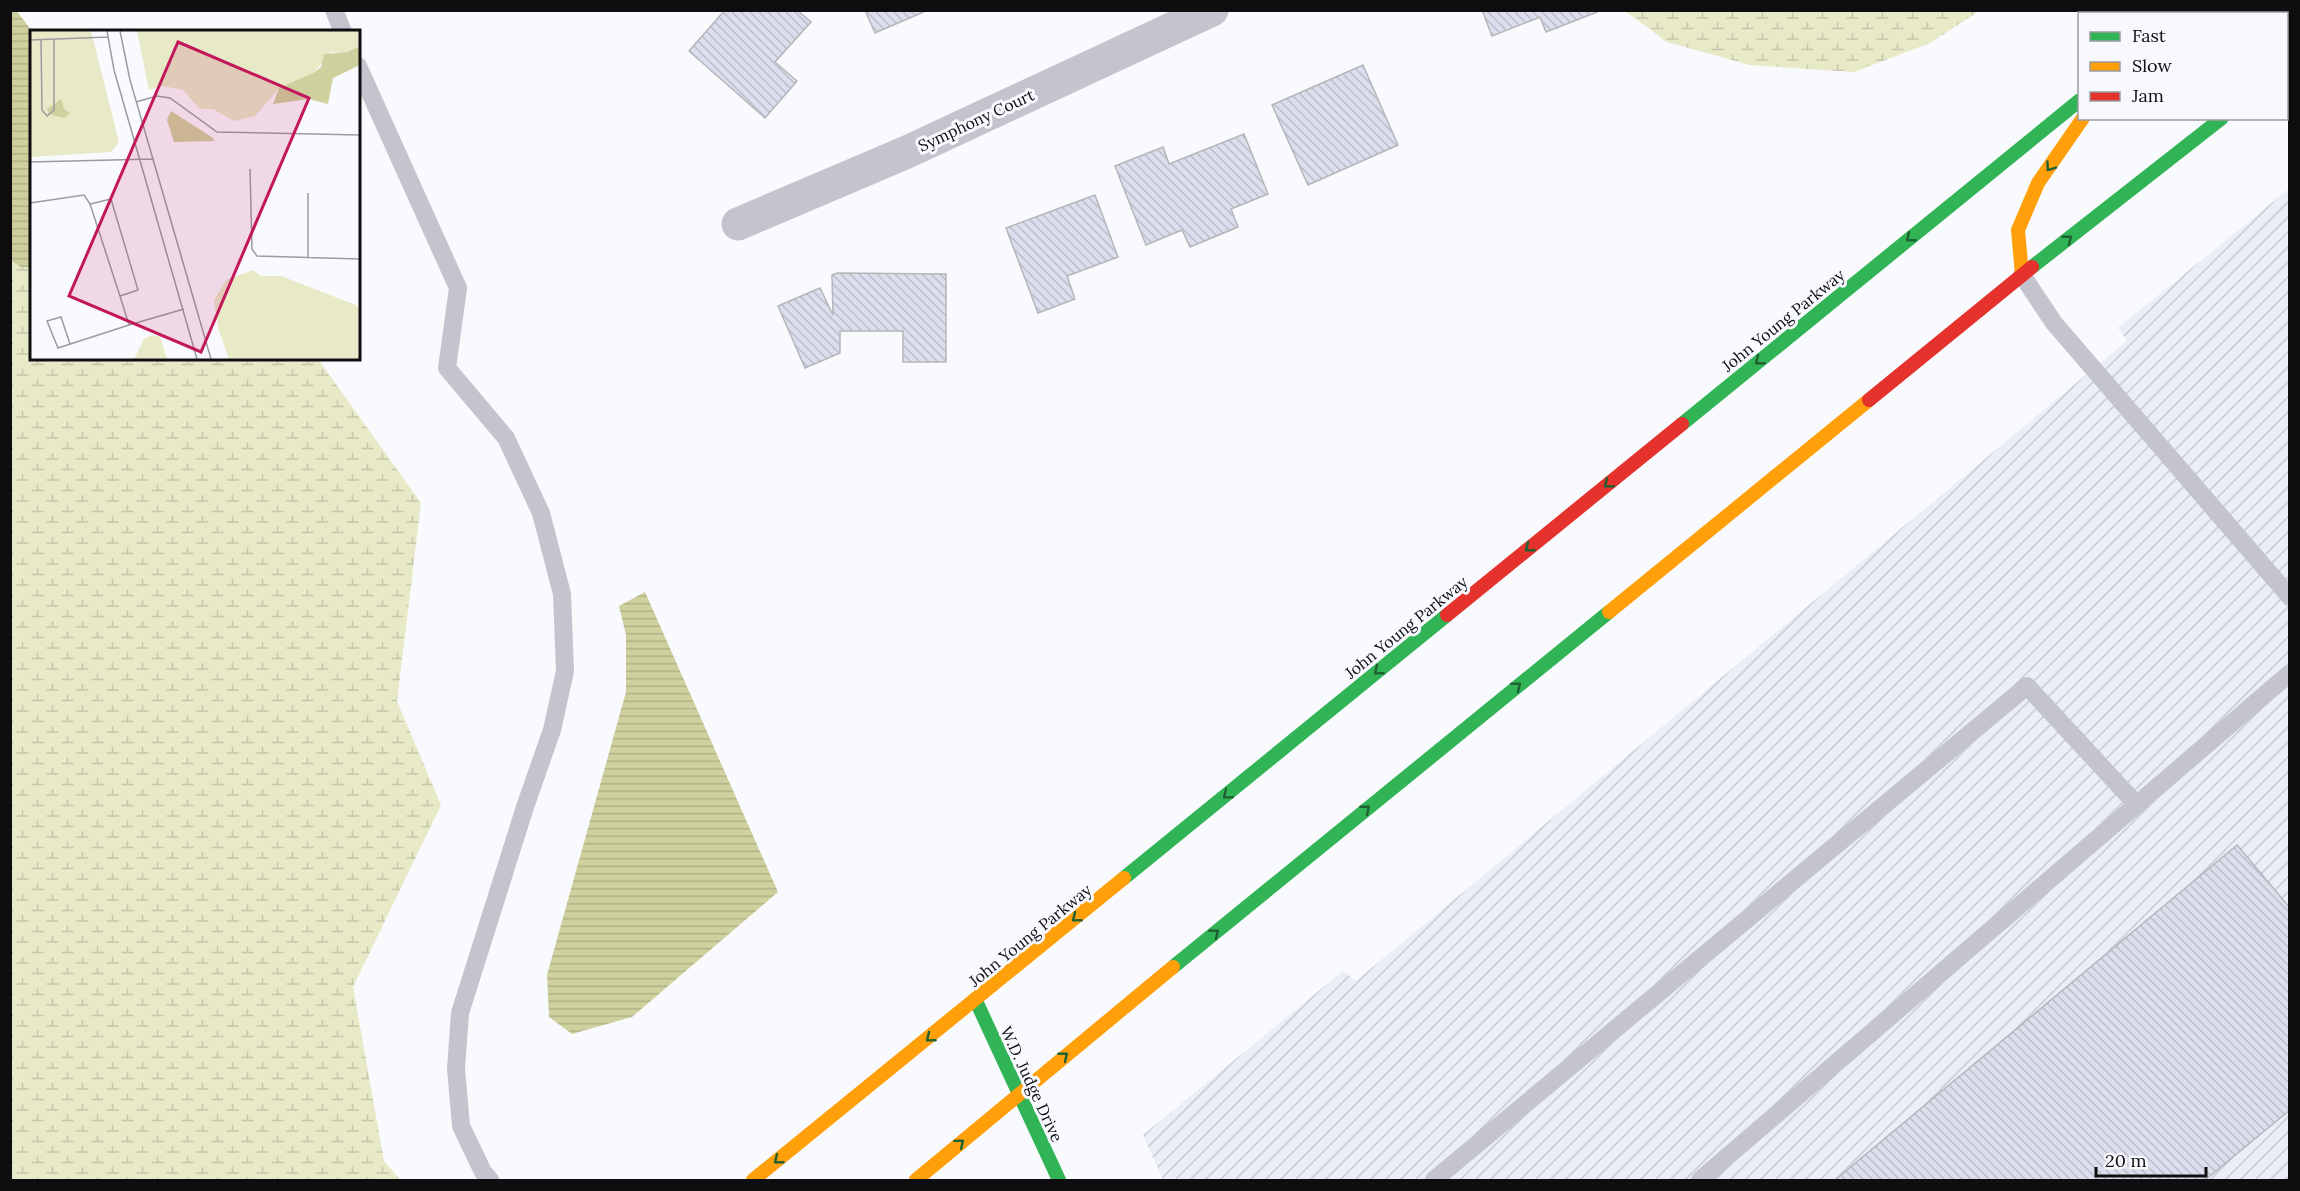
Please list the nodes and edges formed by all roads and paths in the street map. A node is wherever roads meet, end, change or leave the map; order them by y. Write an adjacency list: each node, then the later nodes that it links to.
1 (334, 10): 3 (lane)
2 (1212, 10): 8 (street, Symphony Court)
3 (342, 30)
4 (360, 70): 15 (lane)
5 (2078, 101): 13 (main road, John Young Parkway, one-way to 13)
6 (2082, 120): 9 (main road, one-way to 9)
7 (2219, 120): 9 (main road, one-way to 7)
8 (738, 224)
9 (2022, 275): 10 (lane); 14 (main road, one-way to 9)
10 (2289, 597)
11 (2289, 673): 12 (lane)
12 (2137, 805): 19 (lane); 20 (lane)
13 (975, 1001): 14 (main road, W.D. Judge Drive); 16 (main road, John Young Parkway, one-way to 16)
14 (1019, 1093): 17 (main road, one-way to 14); 18 (main road, W.D. Judge Drive)
15 (490, 1180)
16 (753, 1180)
17 (916, 1180)
18 (1059, 1180)
19 (1434, 1180)
20 (1700, 1180)

